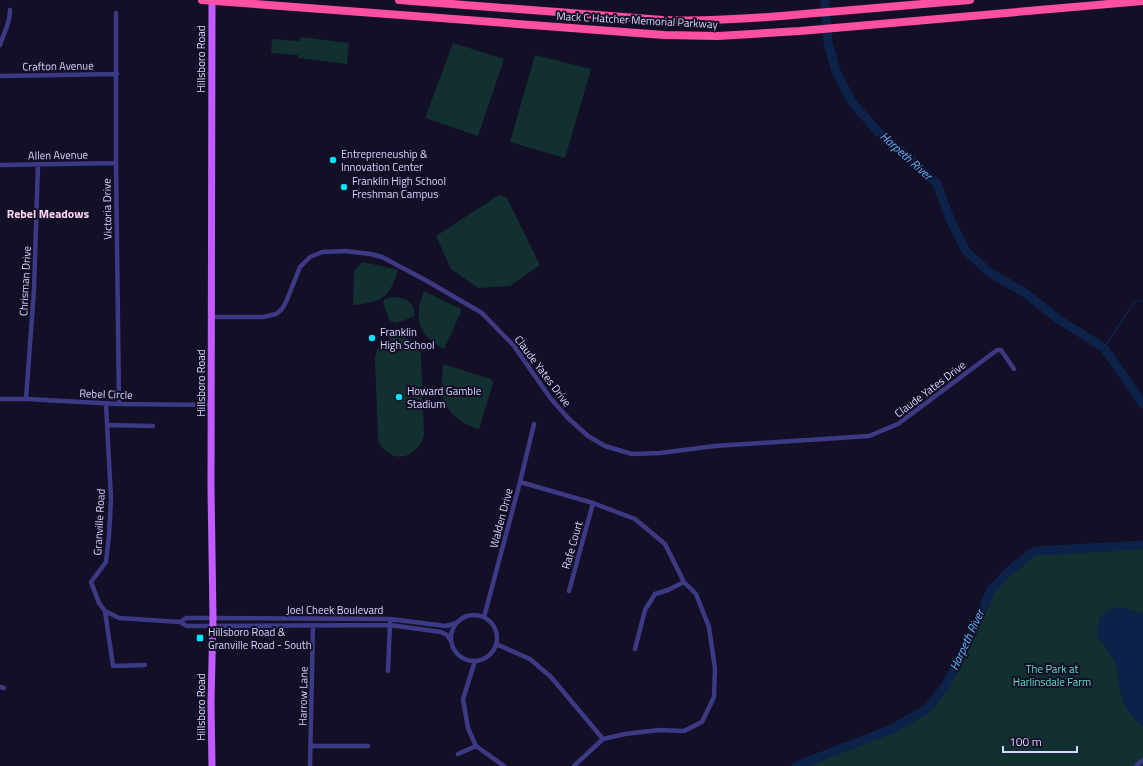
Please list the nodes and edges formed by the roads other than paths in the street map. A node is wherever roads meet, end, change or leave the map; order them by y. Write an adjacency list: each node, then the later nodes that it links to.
1 (202, 0): 2 (highway, Mack C Hatcher Memorial Parkway)
2 (212, 0): 5 (highway, Mack C Hatcher Memorial Parkway); 14 (main road, Hillsboro Road)
3 (399, 0): 4 (highway, Mack C Hatcher Memorial Parkway)
4 (970, 0)
5 (1143, 1)
6 (10, 10): 8 (street)
7 (116, 13): 9 (street, Victoria Drive)
8 (0, 45)
9 (117, 74): 10 (street, Crafton Avenue); 11 (street, Victoria Drive)
10 (0, 76)
11 (116, 162): 12 (street, Allen Avenue); 19 (street, Victoria Drive)
12 (38, 164): 13 (street, Allen Avenue); 16 (street, Chrisman Drive)
13 (0, 165)
14 (212, 317): 15 (street, Claude Yates Drive); 20 (main road, Hillsboro Road)
15 (1014, 368)
16 (26, 399): 17 (street, Rebel Circle); 18 (street, Rebel Circle)
17 (0, 400)
18 (106, 404): 19 (street, Rebel Circle); 22 (street, Granville Road)
19 (118, 404): 20 (street, Rebel Circle)
20 (212, 405): 30 (main road, Hillsboro Road)
21 (534, 424): 24 (street, Walden Drive)
22 (107, 425): 23 (street); 28 (street, Granville Road)
23 (153, 426)
24 (520, 482): 25 (street); 29 (street, Walden Drive)
25 (593, 503): 26 (street); 27 (street, Rafe Court)
26 (684, 582): 41 (street); 45 (street)
27 (569, 591)
28 (105, 611): 33 (street); 43 (street, Granville Road)
29 (484, 617): 34 (street); 40 (street)
30 (213, 618): 31 (street, Joel Cheek Boulevard); 33 (street); 37 (main road, Hillsboro Road)
31 (242, 618): 32 (street, Joel Cheek Boulevard); 35 (street)
32 (390, 619): 34 (street, Joel Cheek Boulevard); 36 (street)
33 (180, 622): 37 (street)
34 (456, 623): 39 (street)
35 (243, 625): 37 (street, Joel Cheek Boulevard); 38 (street, Joel Cheek Boulevard)
36 (390, 625): 38 (street, Joel Cheek Boulevard); 39 (street, Joel Cheek Boulevard); 44 (street)
37 (213, 626): 51 (main road, Hillsboro Road)
38 (313, 626): 46 (street, Harrow Lane)
39 (451, 641): 42 (street)
40 (496, 644): 42 (street); 45 (street)
41 (635, 649)
42 (475, 661): 48 (street)
43 (145, 665)
44 (388, 671)
45 (603, 739): 54 (street)
46 (310, 746): 47 (street); 52 (street, Harrow Lane)
47 (368, 746)
48 (476, 746): 49 (street); 53 (street)
49 (458, 754)
50 (1143, 760): 55 (street)
51 (212, 766)
52 (310, 766)
53 (504, 766)
54 (574, 766)
55 (1136, 766)

